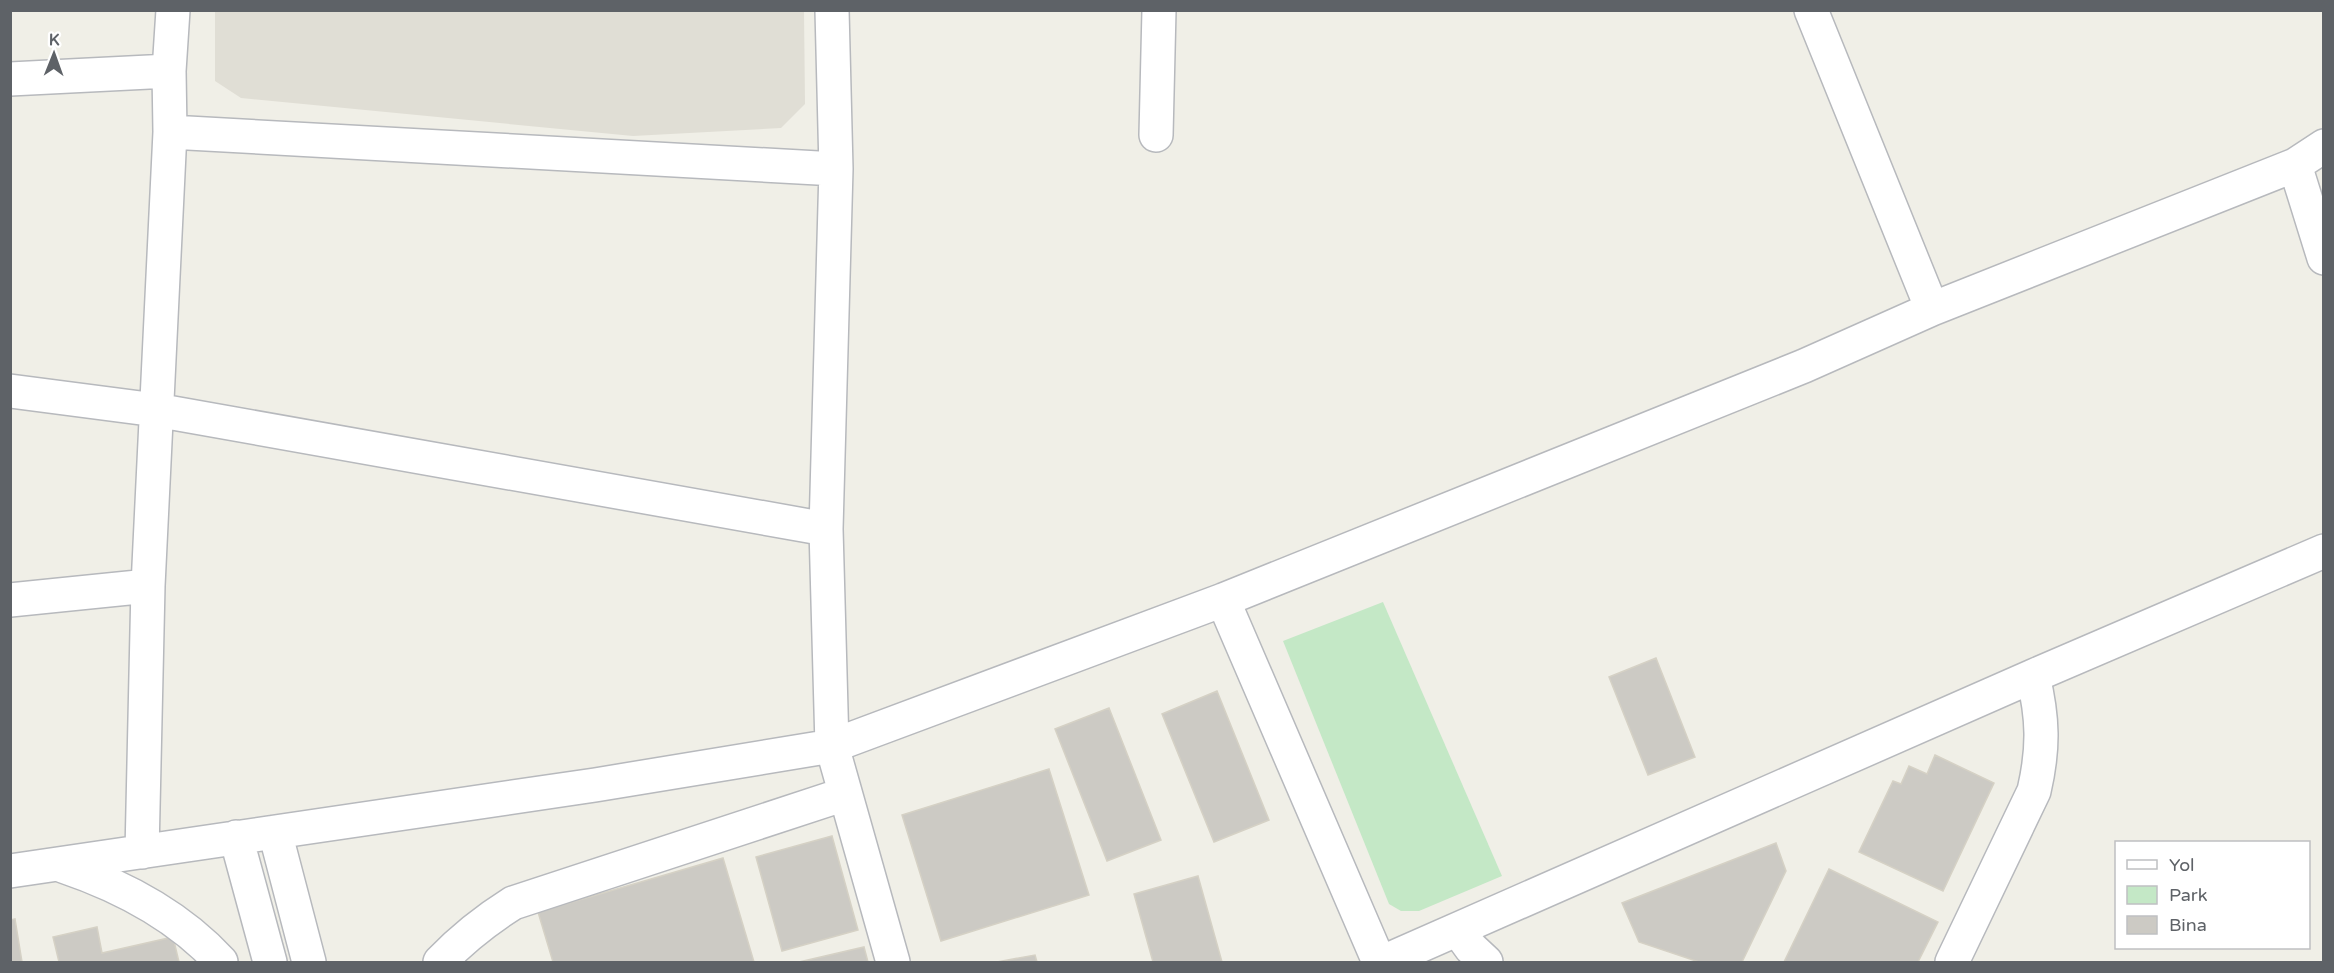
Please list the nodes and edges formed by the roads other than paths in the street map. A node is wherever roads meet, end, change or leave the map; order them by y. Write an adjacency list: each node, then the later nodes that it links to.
1 (173, 10): 5 (street)
2 (832, 10): 11 (street)
3 (1159, 10): 8 (street)
4 (1811, 10): 13 (street)
5 (169, 71): 6 (street); 7 (street)
6 (10, 78)
7 (170, 132): 11 (street); 15 (street)
8 (1156, 135)
9 (2324, 146): 10 (street)
10 (2295, 165): 12 (street); 13 (street)
11 (836, 168): 16 (street)
12 (2324, 258)
13 (1932, 309): 20 (street)
14 (10, 391): 15 (street)
15 (156, 410): 16 (street); 18 (street)
16 (826, 528): 22 (street)
17 (2324, 551): 21 (street)
18 (148, 586): 19 (street); 26 (street)
19 (10, 600)
20 (1223, 600): 22 (street); 35 (street)
21 (2032, 676): 29 (street); 37 (street)
22 (832, 746): 23 (street); 24 (street)
23 (845, 794): 33 (street); 34 (street)
24 (275, 832): 25 (street); 32 (street)
25 (236, 837): 26 (street); 31 (street)
26 (142, 852): 27 (street)
27 (59, 864): 28 (street); 30 (street)
28 (10, 871)
29 (1458, 930): 35 (street); 36 (street)
30 (221, 963)
31 (270, 963)
32 (309, 963)
33 (440, 963)
34 (893, 963)
35 (1381, 963)
36 (1486, 963)
37 (1952, 963)

